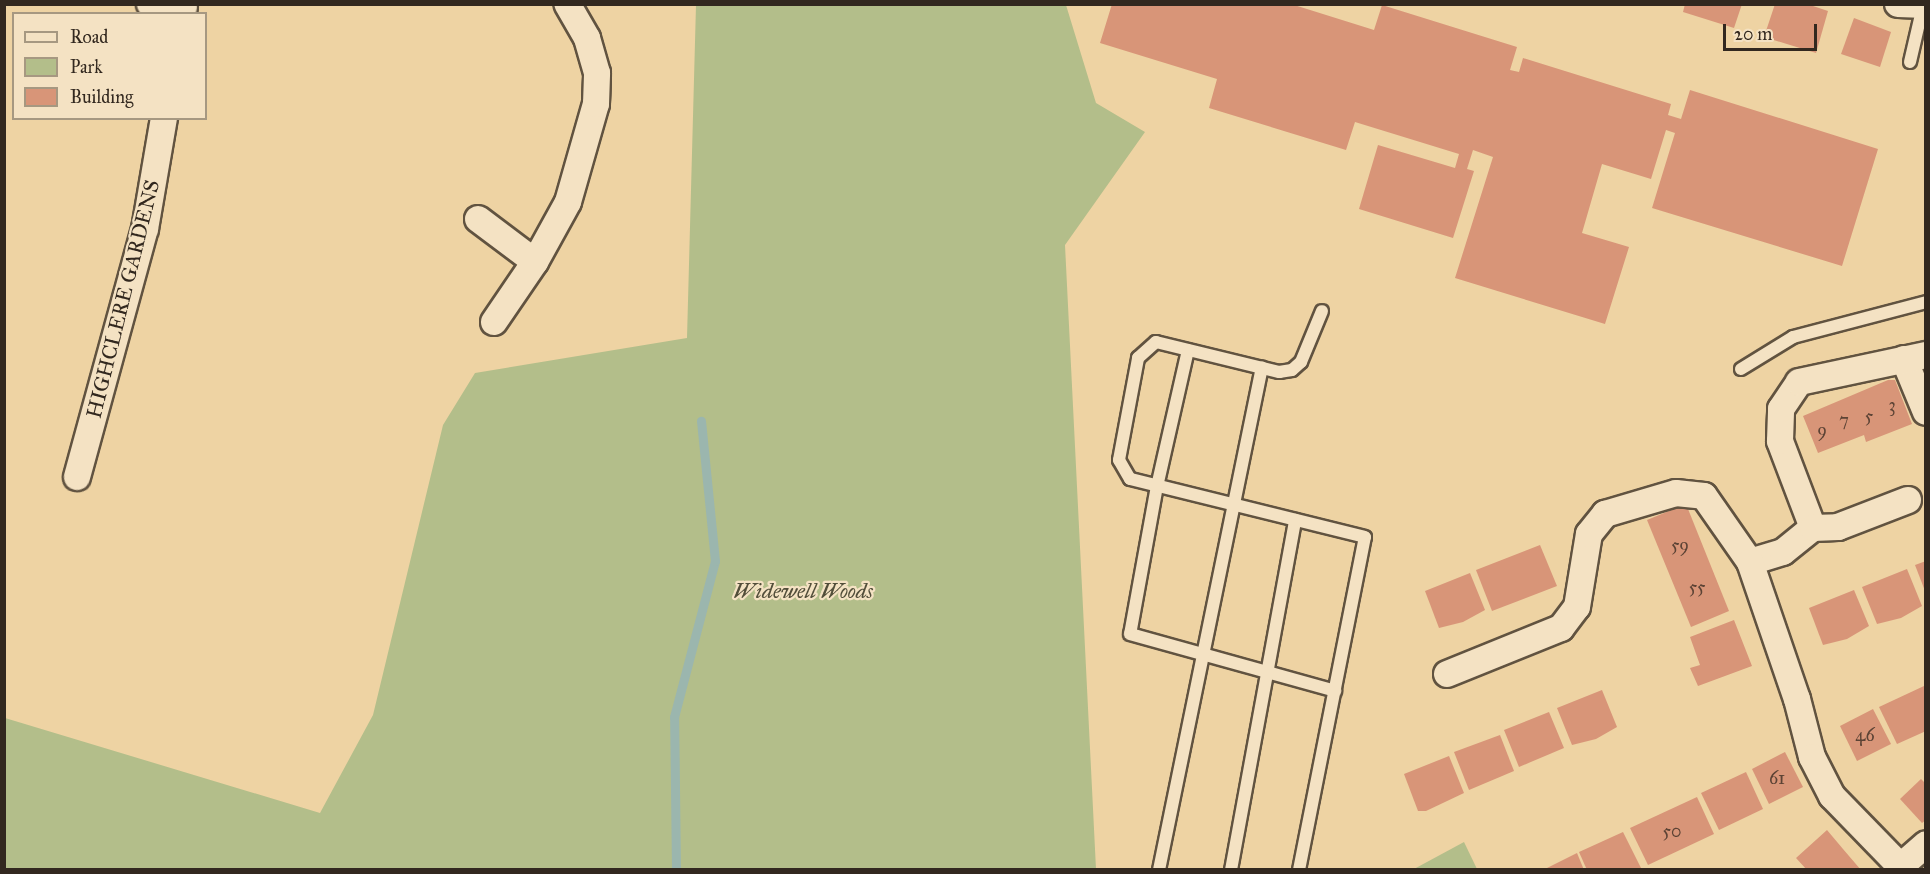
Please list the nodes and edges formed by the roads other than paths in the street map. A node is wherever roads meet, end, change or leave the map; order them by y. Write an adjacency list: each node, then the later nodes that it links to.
1 (150, 4): 4 (street)
2 (567, 4): 8 (street)
3 (1915, 5): 5 (lane)
4 (184, 8)
5 (1910, 62)
6 (164, 120): 17 (street, HIGHCLERE GARDENS)
7 (478, 219): 8 (street)
8 (536, 262): 11 (street)
9 (1926, 303): 15 (lane)
10 (1322, 312): 14 (lane)
11 (495, 322)
12 (1188, 350): 14 (lane); 18 (lane); 18 (lane)
13 (1915, 357): 16 (street); 22 (street)
14 (1262, 368): 20 (lane)
15 (1741, 369)
16 (1926, 412)
17 (77, 477)
18 (1157, 486): 20 (lane); 24 (lane)
19 (1908, 500): 22 (street)
20 (1232, 504): 21 (lane); 24 (lane)
21 (1295, 520): 25 (lane); 27 (lane)
22 (1814, 528): 23 (street)
23 (1750, 562): 26 (street); 29 (street)
24 (1200, 656): 25 (lane); 30 (lane)
25 (1268, 673): 27 (lane); 31 (lane)
26 (1447, 674)
27 (1335, 691): 32 (lane)
28 (1926, 844): 29 (street)
29 (1903, 868)
30 (1159, 870)
31 (1231, 870)
32 (1299, 870)

